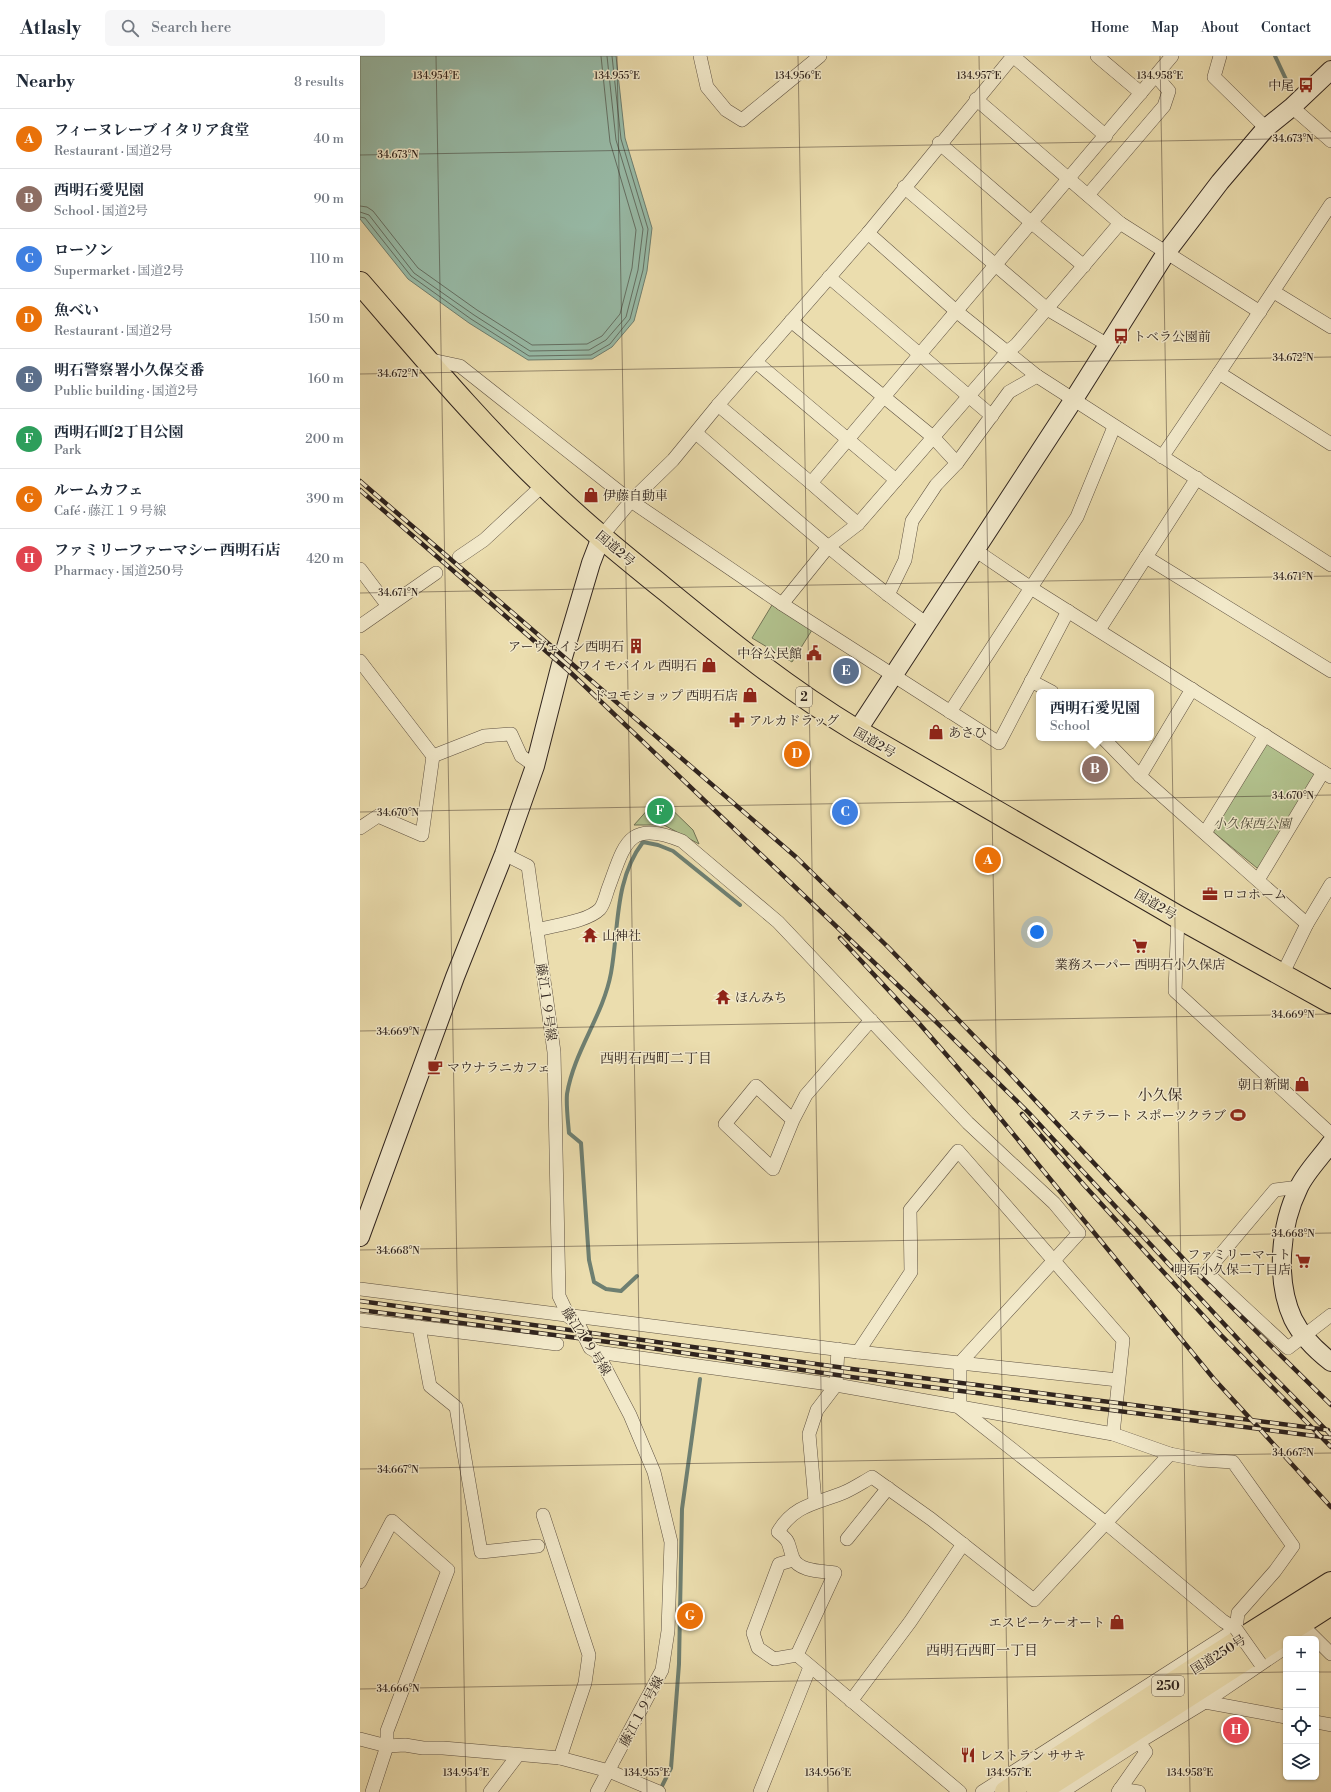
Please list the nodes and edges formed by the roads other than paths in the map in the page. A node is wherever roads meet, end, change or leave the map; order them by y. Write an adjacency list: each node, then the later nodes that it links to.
1 (700, 56): 2 (street)
2 (820, 56)
3 (1013, 56): 10 (street); 13 (street)
4 (1097, 56): 9 (street)
5 (1172, 56): 8 (street)
6 (1220, 56): 12 (street)
7 (1331, 70): 11 (street)
8 (1156, 76): 9 (street); 18 (street)
9 (1141, 93): 13 (street)
10 (976, 99): 15 (street); 16 (street)
11 (1292, 107): 12 (street); 14 (street)
12 (1266, 128): 23 (street)
13 (1106, 136): 16 (street)
14 (1331, 141)
15 (939, 144): 17 (street); 20 (street)
16 (1070, 179): 18 (street); 20 (street)
17 (904, 188): 22 (street); 24 (street)
18 (1088, 195): 21 (street)
19 (1331, 204): 28 (street)
20 (1032, 223): 24 (street); 25 (street)
21 (1120, 223): 23 (street); 25 (street)
22 (868, 233): 26 (street); 30 (street)
23 (1166, 253): 31 (street); 34 (street)
24 (996, 264): 29 (street); 30 (street)
25 (1084, 266): 29 (street)
26 (829, 277): 32 (street); 36 (street)
27 (360, 283): 37 (highway, 国道2号 / 2)
28 (1274, 292): 31 (street); 33 (street)
29 (1047, 309): 34 (street); 35 (street)
30 (956, 311): 35 (street); 36 (street)
31 (1260, 312): 39 (street)
32 (791, 321): 38 (street); 42 (street)
33 (1331, 327)
34 (1108, 345): 43 (street)
35 (1007, 352): 40 (street); 41 (street)
36 (920, 354): 41 (street); 42 (street)
37 (426, 359): 56 (highway, 国道2号 / 2); 57 (street)
38 (756, 362): 44 (street); 49 (street)
39 (1219, 374): 50 (street); 51 (street)
40 (1037, 376): 43 (street); 45 (street)
41 (969, 396): 45 (street); 48 (street)
42 (884, 397): 48 (street); 49 (street)
43 (1074, 399): 46 (street); 61 (street)
44 (718, 405): 47 (street); 55 (street)
45 (992, 416): 52 (street)
46 (1114, 427): 51 (street); 67 (street)
47 (696, 433): 57 (street); 60 (street)
48 (933, 437): 52 (street); 54 (street)
49 (849, 439): 54 (street); 55 (street)
50 (1331, 444)
51 (1162, 457): 53 (street)
52 (957, 463): 68 (street)
53 (1197, 478): 63 (street); 64 (street)
54 (896, 480): 58 (street)
55 (811, 483): 58 (street)
56 (544, 484): 59 (highway, 国道2号 / 2); 62 (street)
57 (631, 501): 59 (street); 69 (street)
58 (858, 524): 60 (street)
59 (601, 537): 82 (highway, 国道2号 / 2); 86 (street)
60 (828, 547): 68 (street); 69 (street)
61 (975, 550): 67 (street); 72 (street)
62 (459, 556)
63 (1146, 557): 74 (street); 76 (street)
64 (1331, 565)
65 (360, 569): 70 (street)
66 (436, 573): 70 (street)
67 (1031, 588): 71 (street); 81 (street)
68 (888, 595): 72 (street)
69 (782, 604): 77 (street)
70 (388, 606): 73 (street)
71 (1068, 611): 74 (street); 78 (street)
72 (927, 624): 77 (street)
73 (360, 626)
74 (1099, 630): 80 (street)
75 (360, 661): 85 (street)
76 (1331, 671)
77 (893, 676): 81 (street); 82 (street)
78 (1031, 681): 79 (street); 81 (street)
79 (1046, 689)
80 (1192, 689): 83 (street); 88 (street)
81 (950, 712)
82 (857, 731): 94 (highway, 国道2号 / 2)
83 (1265, 735): 87 (street); 90 (street)
84 (1106, 741): 88 (street)
85 (433, 756): 86 (street); 89 (street)
86 (535, 766): 91 (street)
87 (1327, 774): 92 (street)
88 (1140, 776): 90 (street)
89 (360, 828)
90 (1205, 833): 92 (street)
91 (504, 854): 96 (street, 藤江１９号線); 104 (street)
92 (1258, 880): 95 (street)
93 (1331, 884): 95 (street)
94 (1178, 917): 97 (highway, 国道2号 / 2); 101 (street)
95 (1307, 924): 97 (street)
96 (537, 930): 99 (street); 108 (street, 藤江１９号線)
97 (1282, 975): 98 (highway, 国道2号 / 2)
98 (1331, 1002)
99 (871, 1020): 100 (street); 105 (street)
100 (793, 1120): 100 (street)
101 (1331, 1134)
102 (1331, 1143): 103 (street)
103 (1299, 1187): 111 (street); 111 (street)
104 (360, 1237)
105 (1052, 1261): 115 (street); 117 (street); 118 (street)
106 (360, 1289): 108 (street)
107 (1331, 1315): 111 (street)
108 (569, 1317): 113 (street); 114 (street, 藤江１９号線)
109 (360, 1320): 110 (street)
110 (419, 1327): 112 (street); 129 (street)
111 (1305, 1336): 116 (street)
112 (557, 1344)
113 (838, 1349): 115 (street); 119 (street)
114 (597, 1352): 119 (street); 153 (street, 藤江１９号線)
115 (858, 1352): 117 (street)
116 (1331, 1362)
117 (960, 1363): 118 (street); 120 (street)
118 (1118, 1380): 121 (street)
119 (836, 1385): 120 (street); 124 (street)
120 (960, 1408): 121 (street); 126 (street)
121 (1113, 1434): 122 (street)
122 (1170, 1454): 126 (street); 134 (street)
123 (888, 1488): 124 (street); 127 (street); 128 (street)
124 (815, 1501): 130 (street)
125 (543, 1515): 152 (street)
126 (1107, 1524): 128 (street); 134 (street)
127 (847, 1539)
128 (963, 1544): 143 (street)
129 (538, 1546)
130 (793, 1560): 140 (street); 140 (street)
131 (360, 1582): 150 (street)
132 (1331, 1583): 162 (highway, 国道250号 / 250)
133 (1331, 1604): 163 (highway, 国道250号 / 250)
134 (1236, 1629): 141 (street, bridge); 161 (street)
135 (1304, 1636): 136 (street)
136 (1313, 1636)
137 (1319, 1642): 139 (street)
138 (1283, 1649): 141 (street)
139 (1331, 1654)
140 (797, 1655): 142 (street)
141 (1260, 1664): 144 (street)
142 (810, 1667): 143 (street); 159 (street)
143 (851, 1701): 160 (street)
144 (1205, 1702): 145 (street); 149 (street)
145 (1283, 1716)
146 (1319, 1723): 147 (street)
147 (1331, 1725)
148 (360, 1739): 150 (street)
149 (1139, 1742): 154 (street); 164 (street)
150 (387, 1746): 151 (street); 155 (street)
151 (518, 1755): 152 (street); 156 (street)
152 (560, 1758): 153 (street)
153 (609, 1771): 157 (street, 藤江１９号線); 158 (street)
154 (1119, 1790): 165 (street)
155 (372, 1792)
156 (490, 1792)
157 (597, 1792)
158 (659, 1792)
159 (760, 1792)
160 (960, 1792)
161 (982, 1792)
162 (1006, 1792)
163 (1038, 1792)
164 (1062, 1792)
165 (1139, 1792)

